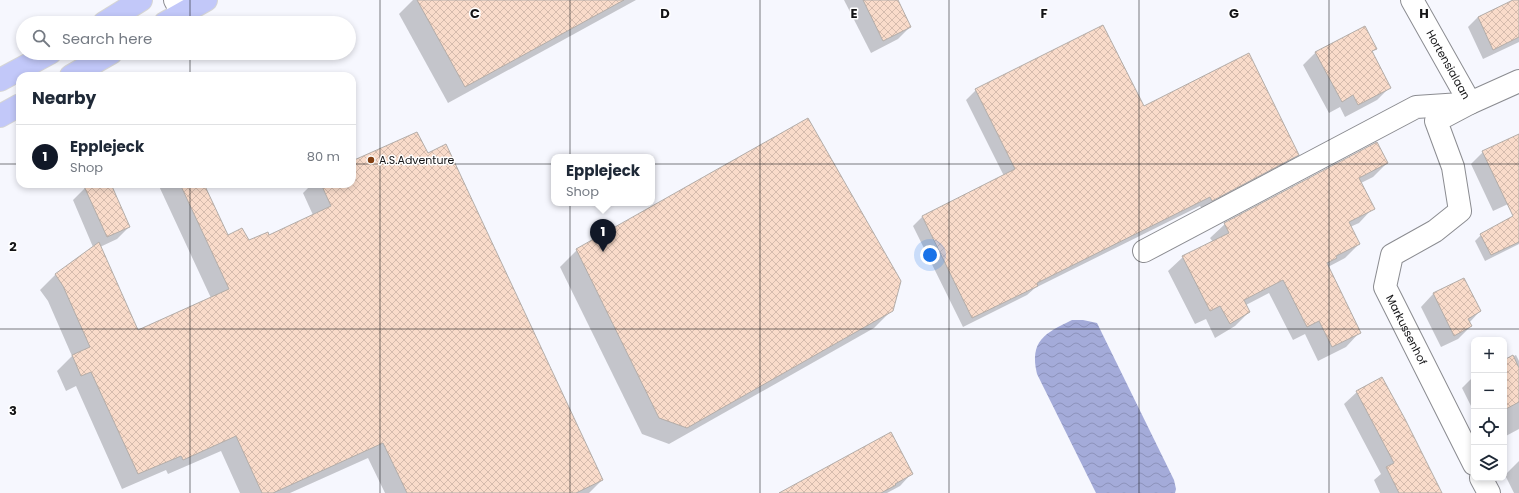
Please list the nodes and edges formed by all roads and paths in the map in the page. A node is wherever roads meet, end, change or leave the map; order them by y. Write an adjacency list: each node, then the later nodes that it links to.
1 (141, 0): 5 (main road)
2 (206, 0): 4 (main road)
3 (1412, 0): 11 (street, Hortensialaan)
4 (174, 12)
5 (115, 16)
6 (37, 60): 9 (main road)
7 (99, 60): 8 (main road)
8 (78, 72)
9 (0, 80)
10 (1519, 81): 11 (street, Hortensialaan)
11 (1470, 103): 14 (street); 15 (street, Markussenhof)
12 (16, 107): 13 (main road)
13 (0, 116)
14 (1144, 250)
15 (1471, 458)
16 (1483, 481): 17 (street)
17 (1489, 493)

